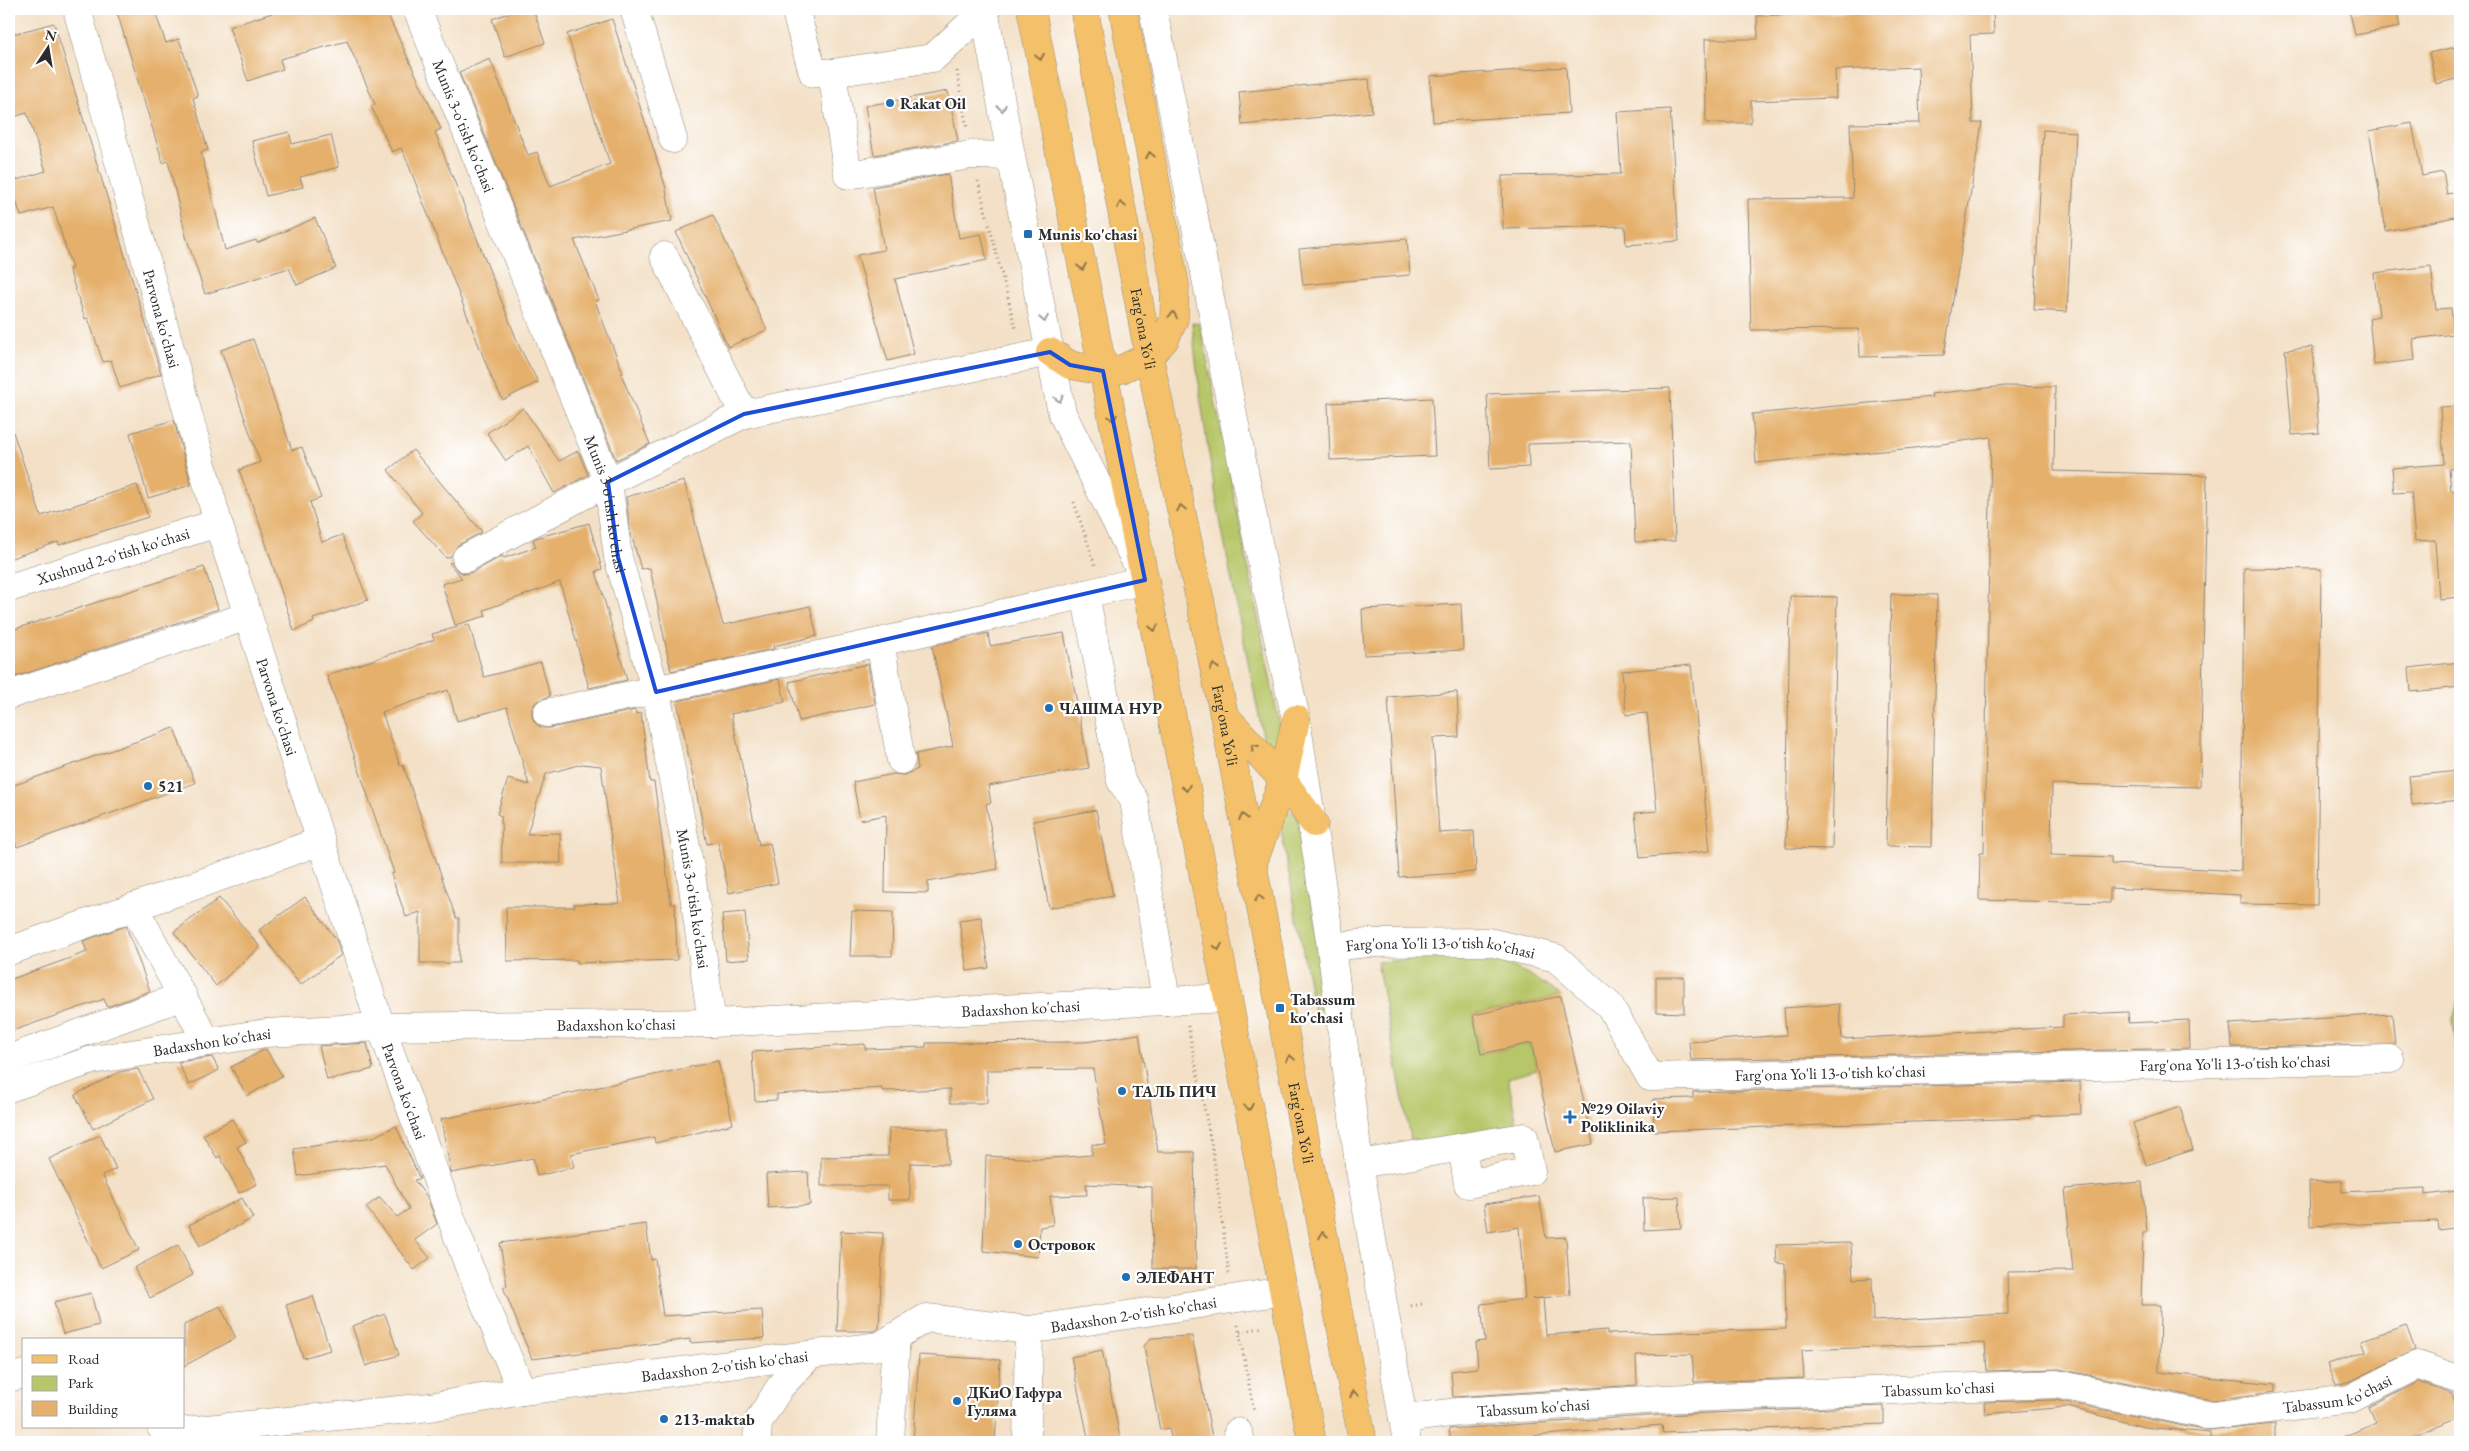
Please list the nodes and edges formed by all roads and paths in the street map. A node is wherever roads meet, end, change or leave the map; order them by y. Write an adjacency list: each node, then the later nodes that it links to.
1 (77, 9): 19 (street, Parvona ko'chasi)
2 (417, 9): 18 (street, Munis 3-o'tish ko'chasi)
3 (634, 9): 11 (street)
4 (795, 9): 10 (street)
5 (984, 9): 10 (street); 12 (street, one-way to 12)
6 (1031, 9): 16 (main road, one-way to 16)
7 (1084, 9): 15 (main road, Farg'ona Yo'li, one-way to 7)
8 (1123, 9): 15 (main road, one-way to 8)
9 (1152, 9): 30 (street)
10 (832, 74): 12 (street)
11 (674, 139)
12 (1011, 156): 14 (street, one-way to 14)
13 (664, 256): 17 (street)
14 (1050, 352): 16 (main road); 17 (street); 21 (street, one-way to 21)
15 (1149, 356): 16 (main road); 29 (main road, Farg'ona Yo'li, one-way to 15)
16 (1103, 371): 21 (main road, one-way to 21)
17 (744, 414): 18 (street)
18 (608, 482): 20 (street); 26 (street, Munis 3-o'tish ko'chasi)
19 (218, 523): 22 (street, Xushnud 2-o'tish ko'chasi); 24 (street, Parvona ko'chasi)
20 (466, 558)
21 (1145, 580): 23 (street); 40 (main road, one-way to 40)
22 (9, 588)
23 (1085, 594): 25 (street); 41 (street)
24 (248, 616): 27 (street); 34 (street, Parvona ko'chasi)
25 (880, 642): 26 (street); 31 (street)
26 (656, 692): 28 (street); 42 (street, Munis 3-o'tish ko'chasi)
27 (9, 695)
28 (547, 713)
29 (1224, 715): 32 (main road, one-way to 29); 35 (main road, Farg'ona Yo'li, one-way to 29)
30 (1296, 719): 32 (main road); 33 (street)
31 (901, 760)
32 (1284, 780): 33 (main road); 35 (main road)
33 (1314, 823): 37 (street)
34 (321, 841): 36 (street); 43 (street, Parvona ko'chasi)
35 (1252, 865): 66 (main road, Farg'ona Yo'li, one-way to 35)
36 (134, 906): 38 (street); 39 (street)
37 (1331, 947): 45 (street, Farg'ona Yo'li 13-o'tish ko'chasi); 49 (street)
38 (9, 951)
39 (183, 996): 44 (street); 46 (street)
40 (1228, 998): 41 (street, Badaxshon ko'chasi); 50 (main road, one-way to 50)
41 (1166, 1001): 42 (street, Badaxshon ko'chasi)
42 (712, 1023): 43 (street, Badaxshon ko'chasi)
43 (381, 1027): 44 (street, Badaxshon ko'chasi); 59 (street, Parvona ko'chasi)
44 (208, 1042): 47 (street, Badaxshon ko'chasi)
45 (2390, 1059)
46 (9, 1060)
47 (9, 1088)
48 (1462, 1147): 49 (street)
49 (1359, 1164): 60 (street)
50 (1284, 1291): 52 (street, Badaxshon 2-o'tish ko'chasi); 65 (main road)
51 (1262, 1328): 53 (path)
52 (1029, 1330): 54 (street, Badaxshon 2-o'tish ko'chasi); 64 (street)
53 (1240, 1332)
54 (896, 1337): 55 (street, Badaxshon 2-o'tish ko'chasi); 63 (street)
55 (810, 1355): 59 (street, Badaxshon 2-o'tish ko'chasi); 62 (street)
56 (22, 1375): 57 (street)
57 (9, 1378)
58 (2460, 1380): 60 (street, Tabassum ko'chasi)
59 (522, 1390): 61 (street, Badaxshon 2-o'tish ko'chasi)
60 (1405, 1430)
61 (162, 1434)
62 (757, 1442)
63 (890, 1442)
64 (1027, 1442)
65 (1312, 1442)
66 (1363, 1442)

